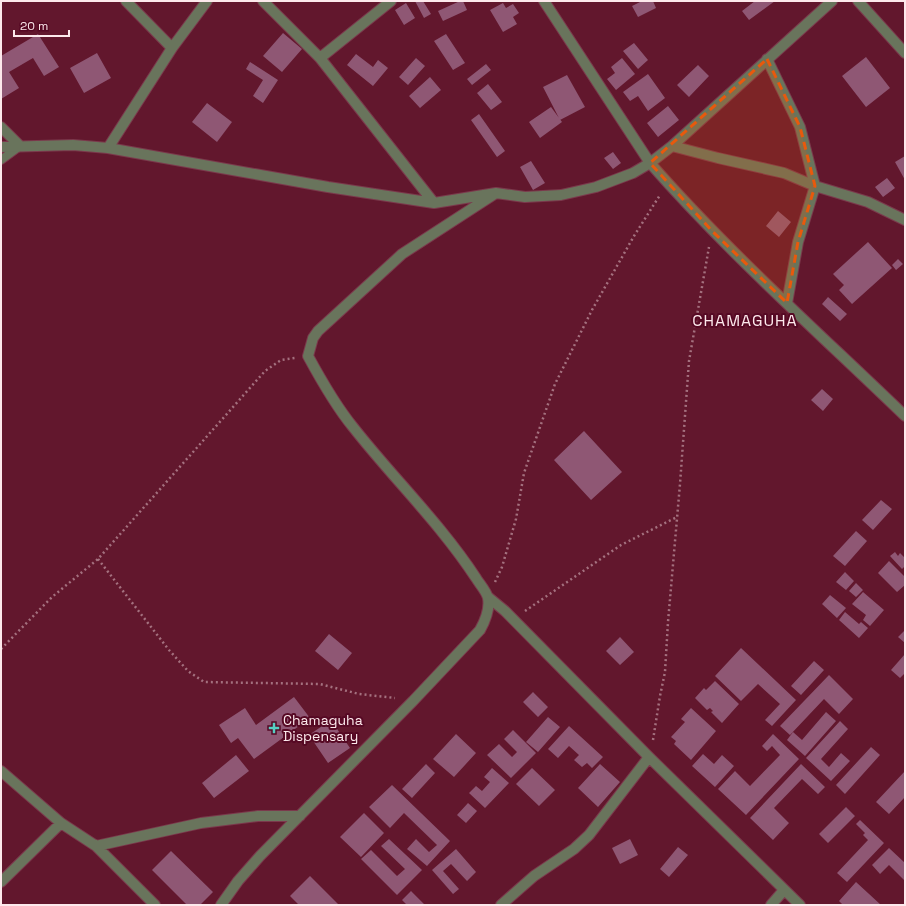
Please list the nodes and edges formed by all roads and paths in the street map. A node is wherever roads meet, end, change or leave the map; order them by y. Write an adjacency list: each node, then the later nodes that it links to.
1 (126, 1): 8 (street)
2 (207, 1): 8 (street)
3 (263, 1): 10 (street)
4 (391, 1): 10 (street)
5 (544, 1): 18 (street)
6 (832, 1): 11 (street)
7 (858, 1): 9 (street)
8 (172, 48): 16 (street)
9 (905, 53)
10 (320, 58): 22 (street)
11 (767, 59): 14 (street); 20 (street)
12 (1, 127): 13 (street)
13 (20, 146): 15 (street); 16 (street); 17 (lane)
14 (672, 146): 18 (street); 20 (street)
15 (1, 147)
16 (108, 148): 22 (street)
17 (1, 160)
18 (650, 163): 19 (street); 21 (street)
19 (668, 183): 24 (street); 30 (path)
20 (815, 186): 23 (street); 25 (street)
21 (496, 193): 22 (street); 26 (street)
22 (434, 203)
23 (905, 220)
24 (712, 231): 25 (street); 28 (path)
25 (787, 303): 27 (street)
26 (308, 356): 29 (path); 30 (street)
27 (905, 416)
28 (677, 517): 31 (path); 34 (path)
29 (98, 559): 32 (path); 33 (path)
30 (488, 597): 31 (street); 33 (street)
31 (512, 620): 34 (street)
32 (1, 649)
33 (413, 701): 36 (street)
34 (649, 757): 40 (street); 43 (street)
35 (1, 771): 37 (street)
36 (300, 816): 38 (street); 42 (street)
37 (61, 823): 38 (street); 39 (street)
38 (96, 846): 41 (street)
39 (1, 882)
40 (784, 890): 44 (street); 45 (street)
41 (155, 905)
42 (221, 905)
43 (501, 905)
44 (771, 905)
45 (800, 905)

